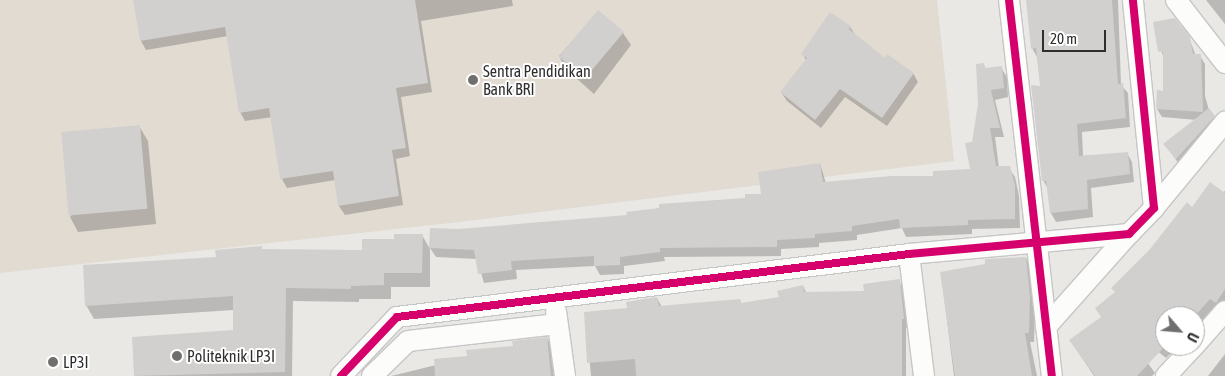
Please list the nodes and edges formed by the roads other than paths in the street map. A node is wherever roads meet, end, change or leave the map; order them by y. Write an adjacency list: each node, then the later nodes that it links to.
1 (1009, 0): 8 (street)
2 (1133, 0): 6 (street)
3 (1176, 0): 4 (street)
4 (1225, 63)
5 (1225, 122): 6 (street)
6 (1154, 208): 7 (street)
7 (1129, 234): 8 (street); 13 (street)
8 (1038, 243): 9 (street); 13 (street)
9 (909, 254): 10 (street); 19 (street)
10 (554, 296): 12 (street); 16 (street)
11 (1225, 311): 14 (street)
12 (557, 324): 17 (street); 18 (street)
13 (1046, 327): 20 (street)
14 (1205, 333)
15 (1184, 356): 21 (street)
16 (341, 376)
17 (372, 376)
18 (565, 376)
19 (924, 376)
20 (1052, 376)
21 (1166, 376)

